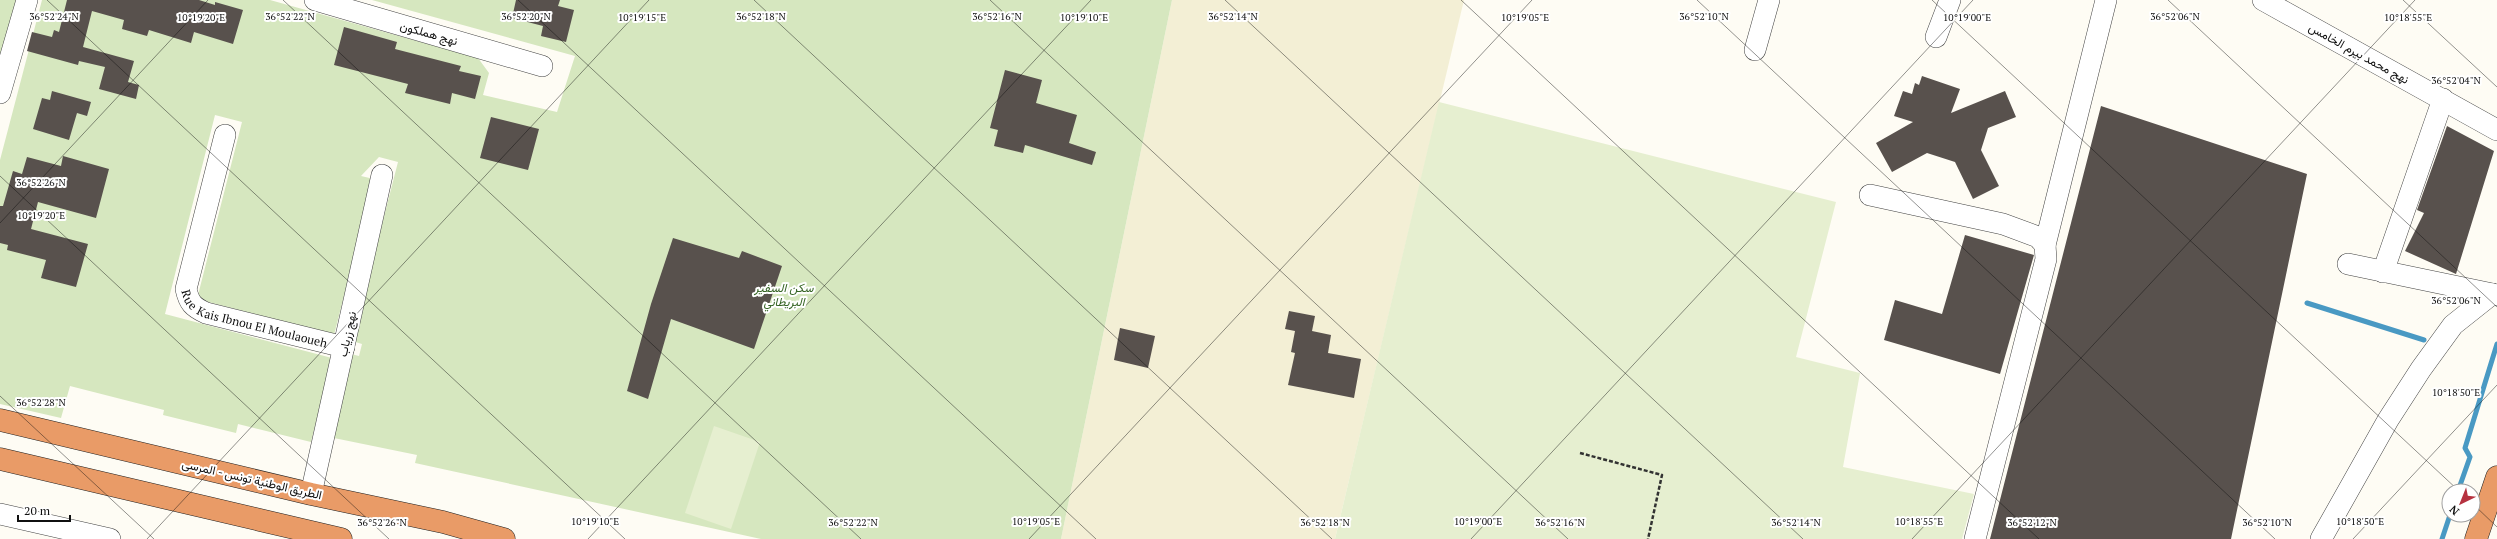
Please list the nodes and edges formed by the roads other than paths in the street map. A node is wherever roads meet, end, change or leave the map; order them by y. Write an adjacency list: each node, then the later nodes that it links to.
1 (27, 0): 10 (street)
2 (315, 0): 9 (street, نهج هملكون)
3 (1769, 0): 8 (street)
4 (1950, 0): 7 (street)
5 (2106, 0): 16 (street)
6 (2263, 0): 11 (street, نهج محمد بيرم الخامس)
7 (1936, 37)
8 (1755, 50)
9 (542, 66)
10 (0, 93)
11 (2443, 99): 12 (street, نهج محمد بيرم الخامس); 18 (street)
12 (2497, 130)
13 (225, 135): 20 (street, Rue Kais Ibnou El Moulaoueh)
14 (382, 175): 20 (street, نهج زرياب)
15 (1870, 195): 16 (street)
16 (2045, 245): 30 (street)
17 (2348, 264): 18 (street)
18 (2383, 272): 19 (street)
19 (2494, 295): 31 (street)
20 (344, 347): 24 (street, نهج زرياب)
21 (0, 420): 24 (highway, الطريق الوطنية تونس - المرسى)
22 (0, 459): 28 (highway)
23 (2497, 477): 32 (highway)
24 (311, 494): 29 (highway, الطريق الوطنية تونس - المرسى)
25 (0, 514): 26 (street)
26 (82, 536): 27 (street)
27 (110, 539)
28 (341, 539)
29 (504, 539)
30 (1975, 539)
31 (2321, 539)
32 (2476, 539)

